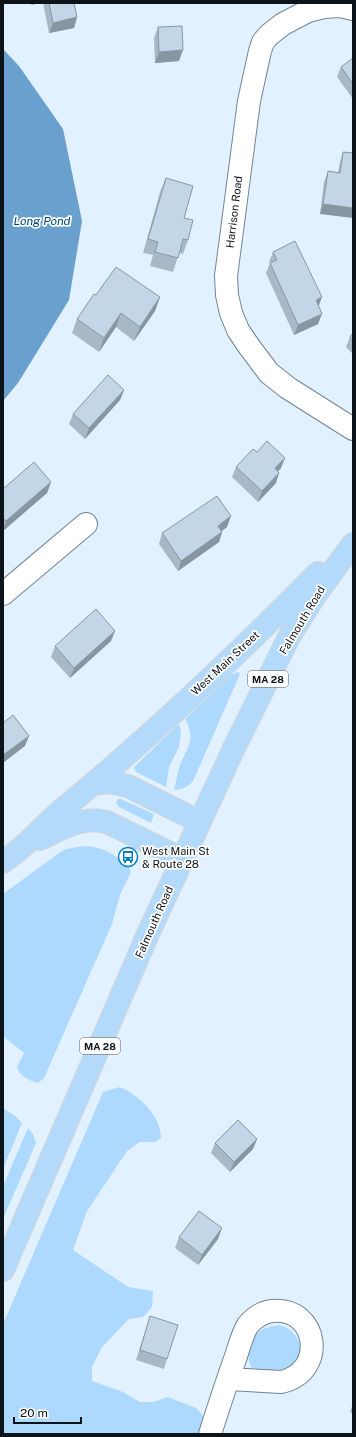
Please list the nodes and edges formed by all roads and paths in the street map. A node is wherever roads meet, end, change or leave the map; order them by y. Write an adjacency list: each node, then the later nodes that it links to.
1 (353, 9): 2 (street, Harrison Road)
2 (353, 429)
3 (86, 524): 6 (street)
4 (353, 538): 7 (main road, West Main Street)
5 (353, 544): 8 (main road, Falmouth Road / MA 28)
6 (3, 594)
7 (94, 784): 8 (main road); 9 (main road, West Main Street)
8 (200, 822): 10 (main road, Falmouth Road / MA 28)
9 (22, 847): 10 (main road, West Main Street); 11 (main road, West Main Street)
10 (182, 859): 12 (main road, Falmouth Road / MA 28)
11 (3, 862)
12 (3, 1270)
13 (228, 1379): 14 (street)
14 (210, 1434)

